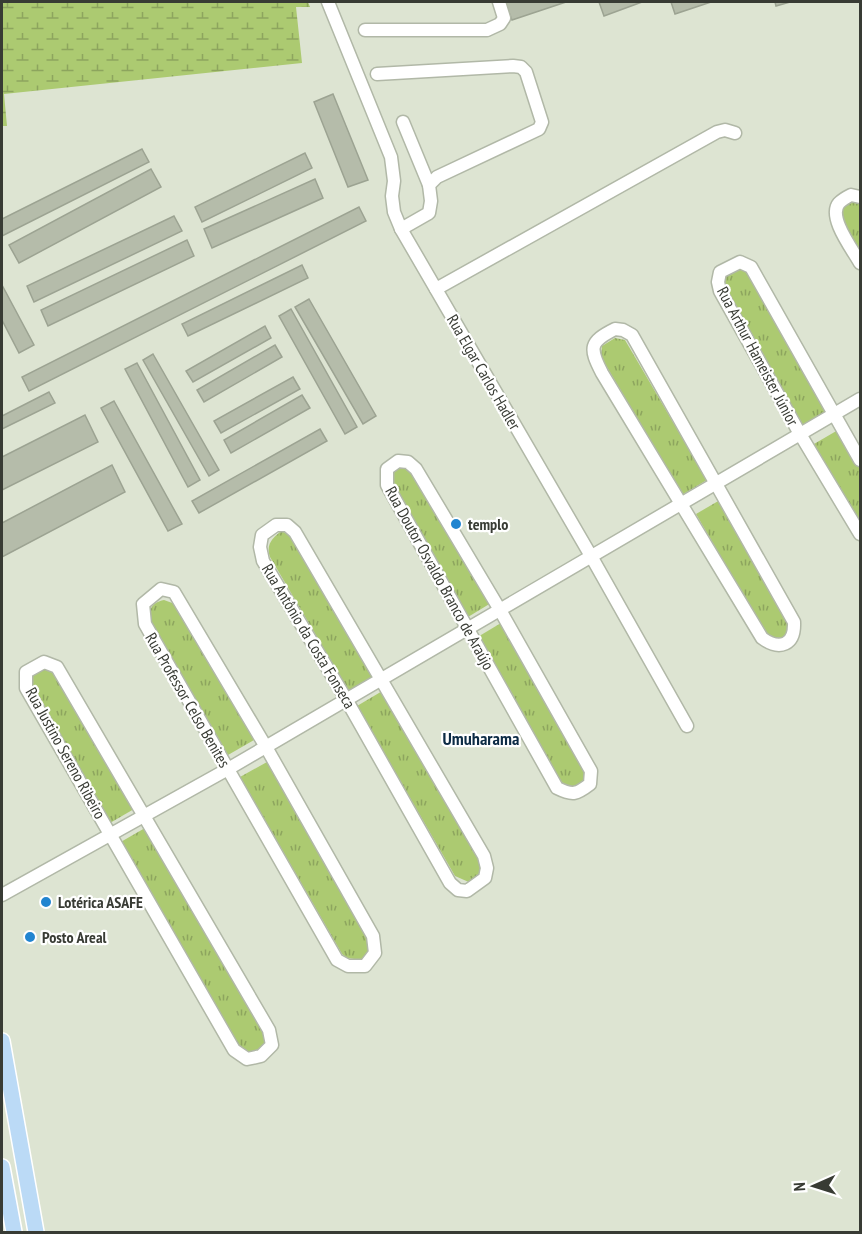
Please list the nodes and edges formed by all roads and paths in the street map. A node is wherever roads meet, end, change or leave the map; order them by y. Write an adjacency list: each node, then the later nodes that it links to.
1 (328, 2): 9 (street, Rua Elgar Carlos Hadler)
2 (499, 2): 3 (street)
3 (364, 30)
4 (377, 74): 7 (street)
5 (403, 122): 7 (street)
6 (735, 133): 11 (street)
7 (429, 185): 9 (street)
8 (861, 197): 10 (street)
9 (401, 230): 11 (street, Rua Elgar Carlos Hadler)
10 (861, 263)
11 (436, 290): 19 (street, Rua Elgar Carlos Hadler)
12 (861, 399): 13 (street)
13 (835, 414): 14 (street); 14 (street, Rua Arthur Hameister Júnior); 15 (street, Rua Arthur Hameister Júnior)
14 (800, 434): 16 (street); 18 (street, Rua Arthur Hameister Júnior)
15 (861, 460)
16 (716, 483): 17 (street); 17 (street); 17 (street)
17 (681, 504): 19 (street)
18 (861, 534)
19 (591, 556): 20 (street); 24 (street, Rua Elgar Carlos Hadler)
20 (500, 610): 21 (street); 21 (street, Rua Doutor Osvaldo Branco de Araújo); 21 (street, Rua Doutor Osvaldo Branco de Araújo)
21 (467, 629): 22 (street)
22 (380, 680): 23 (street); 23 (street, Rua Antônio da Costa Fonseca); 23 (street, Rua Antônio da Costa Fonseca)
23 (346, 699): 25 (street)
24 (687, 726)
25 (266, 747): 26 (street); 26 (street, Rua Professor Celso Benites); 26 (street, Rua Professor Celso Benites)
26 (228, 769): 27 (street)
27 (145, 816): 28 (street); 28 (street, Rua Justino Sereno Ribeiro); 28 (street, Rua Justino Sereno Ribeiro)
28 (111, 833): 29 (street)
29 (2, 895)
30 (2, 1041): 34 (main road)
31 (2, 1167): 32 (main road)
32 (5, 1211): 33 (main road)
33 (14, 1233)
34 (36, 1233)

